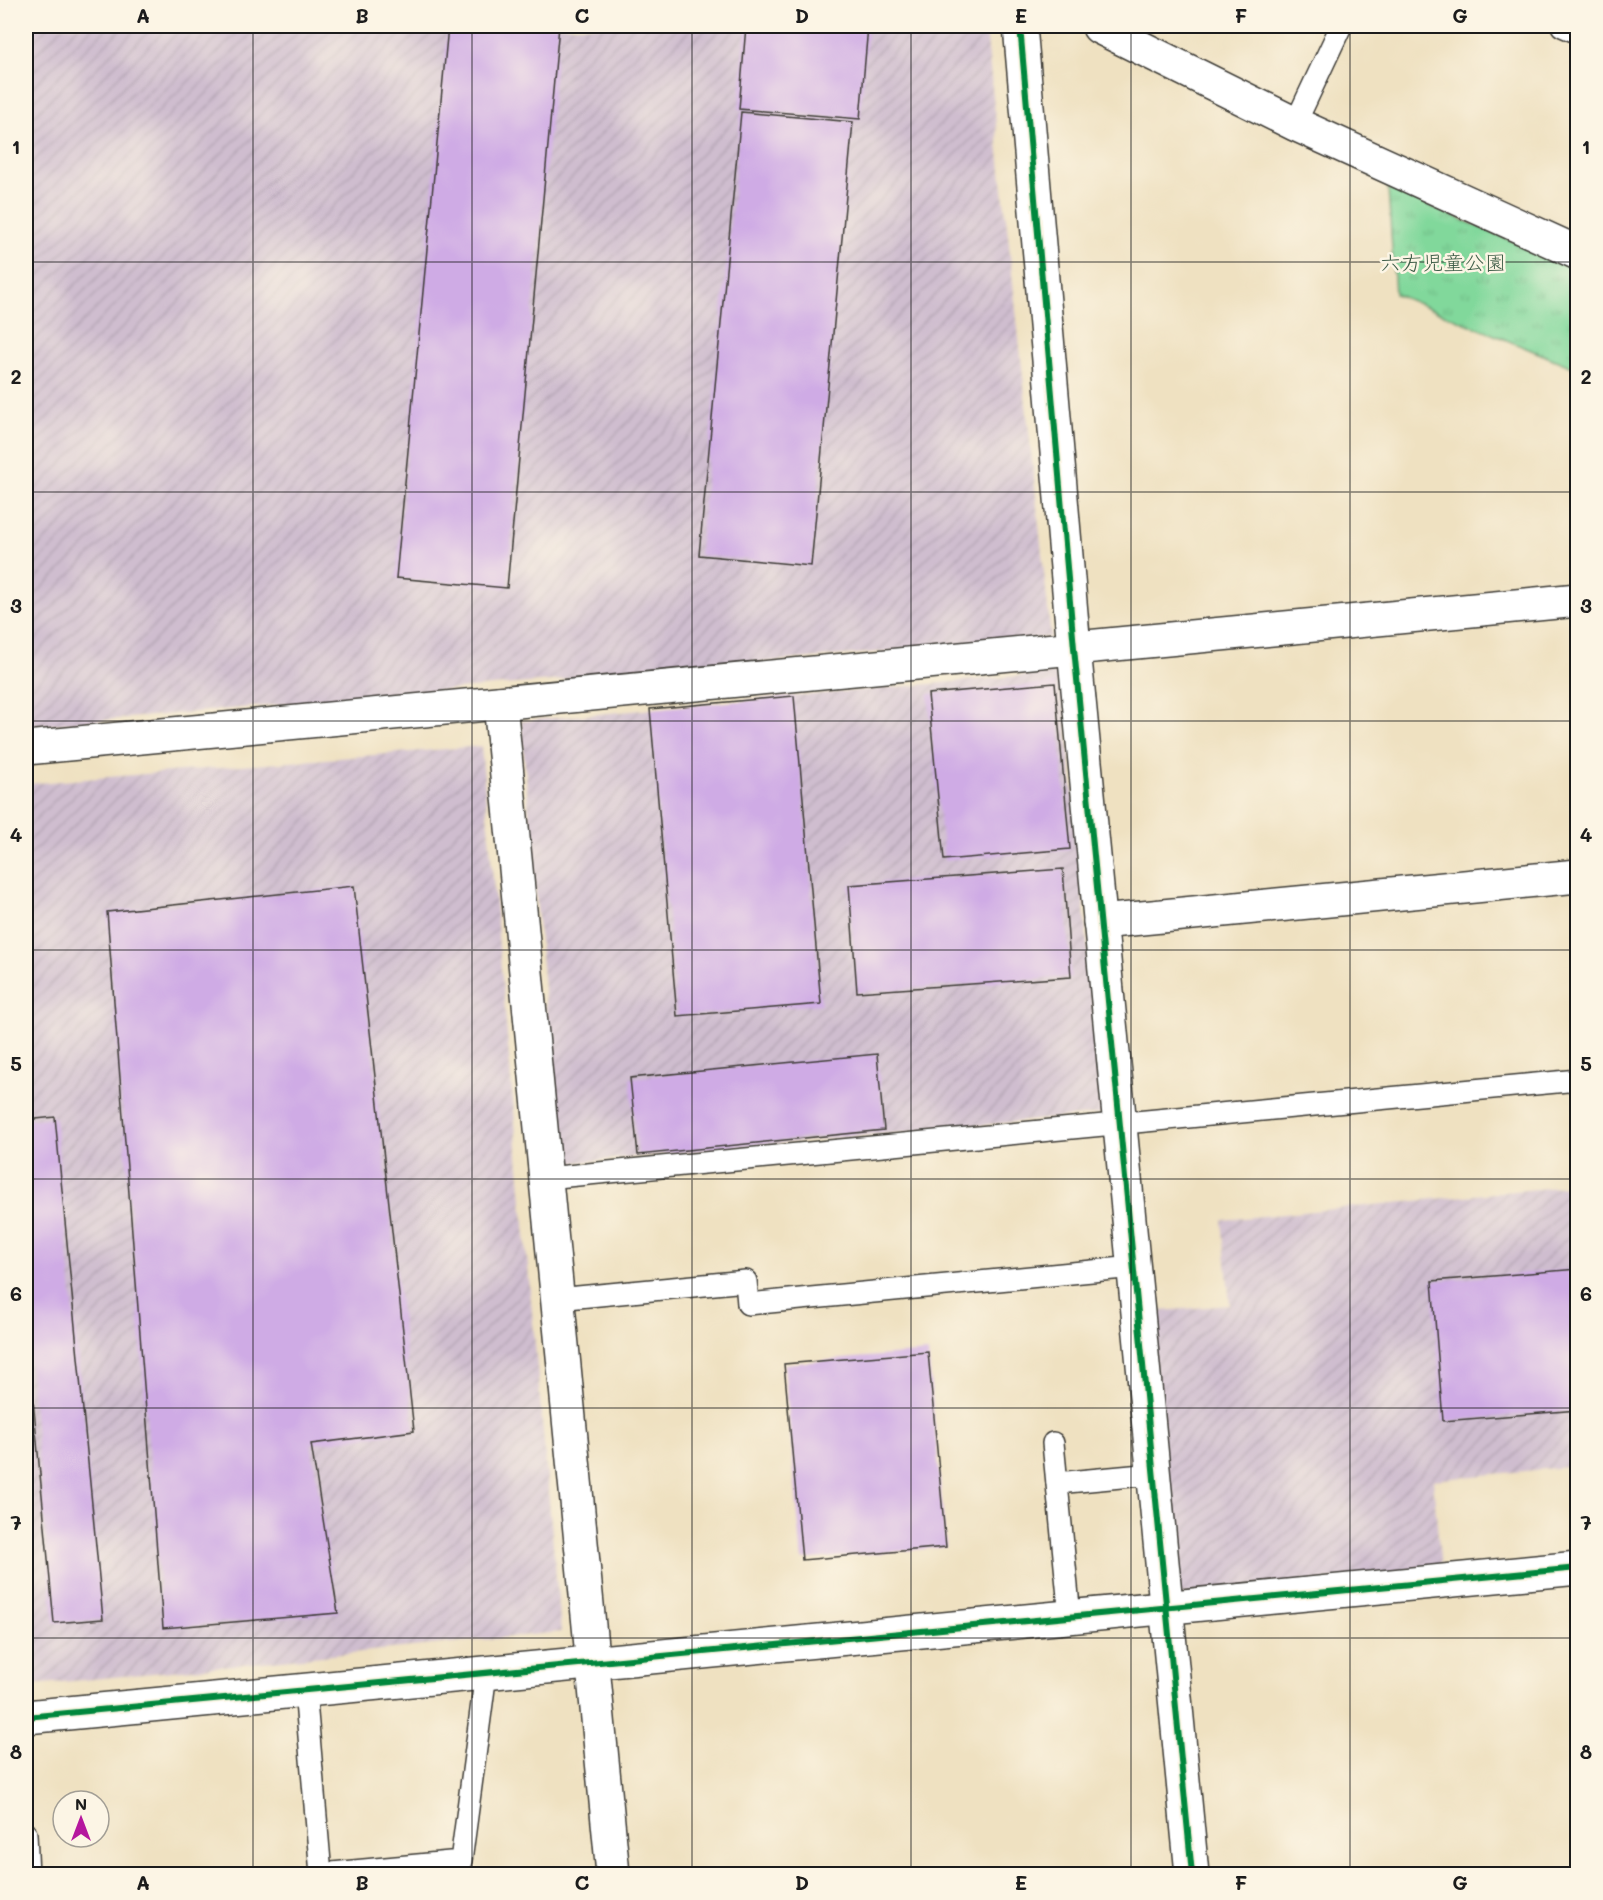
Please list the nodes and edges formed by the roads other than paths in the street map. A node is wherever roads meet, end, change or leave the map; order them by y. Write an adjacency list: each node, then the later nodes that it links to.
1 (1020, 26): 9 (street)
2 (1098, 26): 6 (street)
3 (1341, 26): 6 (lane)
4 (1562, 26): 5 (lane)
5 (1578, 33)
6 (1295, 124): 7 (street)
7 (1578, 253)
8 (1578, 600): 9 (street)
9 (1074, 648): 10 (street); 13 (street)
10 (500, 702): 11 (street); 16 (street)
11 (26, 748)
12 (1578, 876): 13 (street)
13 (1100, 922): 15 (street)
14 (1578, 1080): 15 (lane)
15 (1120, 1124): 16 (lane); 17 (street)
16 (546, 1178): 18 (street)
17 (1134, 1266): 18 (lane); 20 (street)
18 (557, 1299): 25 (street)
19 (1053, 1443): 21 (lane)
20 (1154, 1474): 21 (lane); 23 (street)
21 (1056, 1483): 24 (lane)
22 (1578, 1568): 23 (street)
23 (1166, 1608): 24 (street); 32 (street)
24 (1070, 1617): 25 (street)
25 (592, 1663): 26 (street); 31 (street)
26 (486, 1673): 27 (street); 27 (lane)
27 (305, 1690): 28 (street)
28 (26, 1717)
29 (26, 1834): 30 (lane)
30 (28, 1875)
31 (613, 1875)
32 (1192, 1875)

